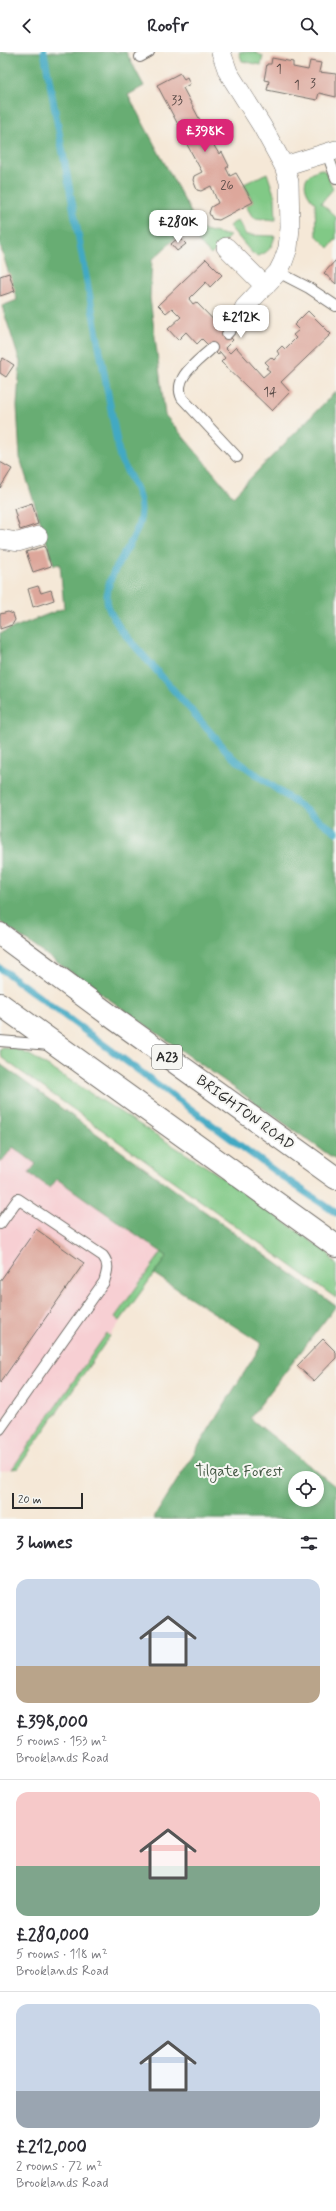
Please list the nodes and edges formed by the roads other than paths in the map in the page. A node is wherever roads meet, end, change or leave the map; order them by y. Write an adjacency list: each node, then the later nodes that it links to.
1 (150, 52): 3 (lane)
2 (221, 52): 5 (street)
3 (140, 57)
4 (331, 152): 5 (street); 6 (lane)
5 (284, 166): 8 (street)
6 (336, 178)
7 (226, 247): 9 (street)
8 (278, 272): 9 (street); 10 (lane)
9 (265, 286): 11 (street)
10 (336, 306)
11 (244, 308): 12 (lane)
12 (227, 334)
13 (212, 348): 14 (lane)
14 (237, 457)
15 (38, 536): 16 (street)
16 (0, 538)
17 (0, 934): 21 (main road, BRIGHTON ROAD / A23)
18 (0, 1004): 20 (main road)
19 (0, 1041): 20 (lane)
20 (58, 1046): 23 (main road)
21 (336, 1178)
22 (0, 1224): 24 (lane)
23 (336, 1246)
24 (0, 1429)

